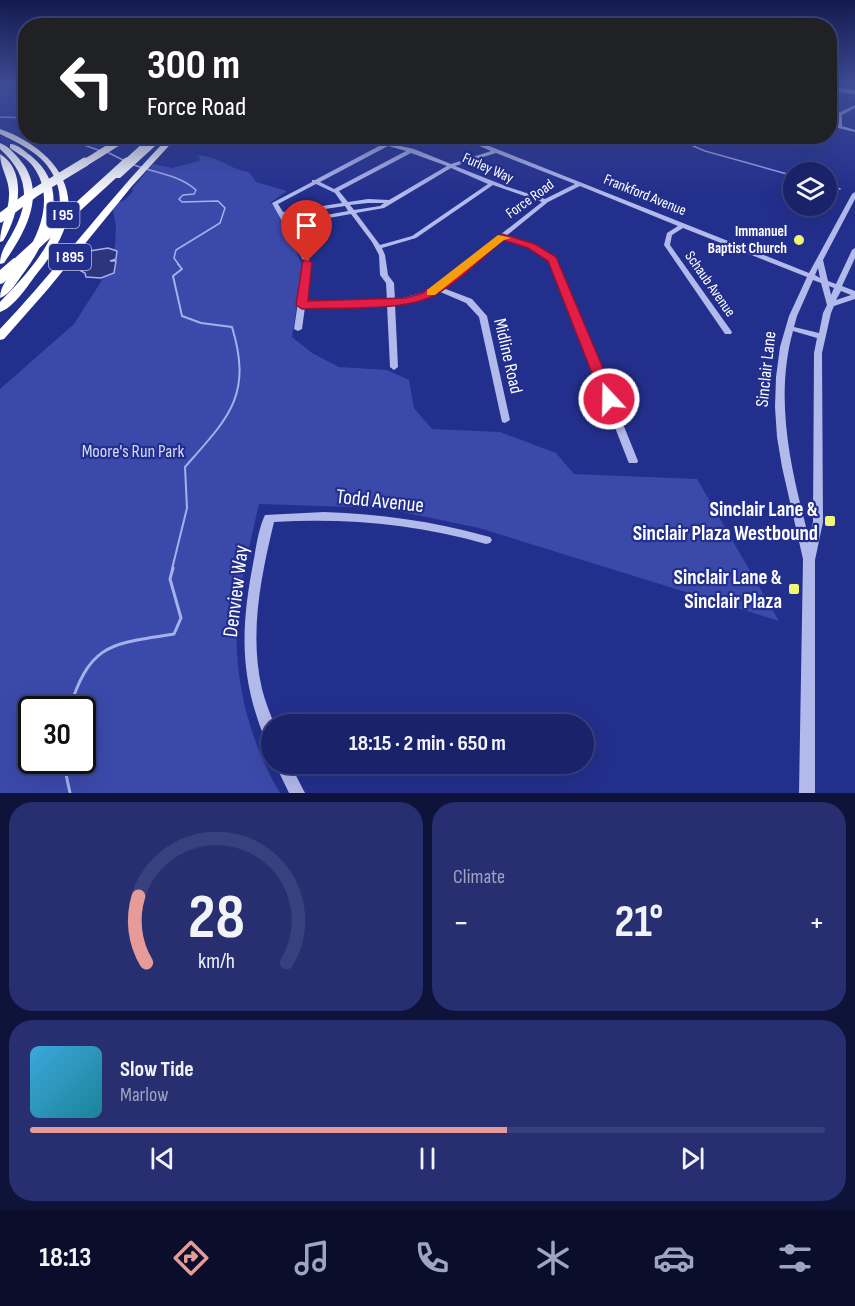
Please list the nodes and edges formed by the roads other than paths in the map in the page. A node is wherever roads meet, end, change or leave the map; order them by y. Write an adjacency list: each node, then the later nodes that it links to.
1 (840, 122): 3 (street)
2 (0, 131): 5 (highway, I 95)
3 (855, 131)
4 (0, 139): 45 (highway)
5 (18, 141)
6 (23, 144): 50 (highway, I 95)
7 (116, 144): 30 (highway, bridge)
8 (150, 144): 40 (highway, bridge)
9 (151, 144): 42 (highway, I 895, bridge)
10 (167, 144): 54 (highway, I 895)
11 (387, 144): 14 (street, Furley Way); 18 (street)
12 (479, 144): 15 (street, Frankford Avenue)
13 (0, 145): 37 (highway)
14 (412, 150): 17 (street, Furley Way); 21 (street)
15 (494, 150): 17 (street); 20 (street, Frankford Avenue)
16 (0, 156): 34 (highway)
17 (452, 165): 19 (street, Furley Way); 24 (street)
18 (314, 181): 21 (street); 29 (street)
19 (493, 183): 23 (street, Furley Way); 35 (street)
20 (580, 184): 23 (street, Force Road); 32 (street, Frankford Avenue)
21 (336, 190): 25 (street)
22 (855, 194): 26 (street, Sinclair Lane)
23 (546, 201): 33 (street, Force Road)
24 (390, 202): 25 (street); 28 (street)
25 (346, 204): 28 (street); 29 (street)
26 (847, 210): 27 (street); 38 (street, Sinclair Lane)
27 (855, 212)
28 (353, 213): 31 (street); 35 (street)
29 (281, 214): 31 (street)
30 (0, 218)
31 (286, 224): 48 (street)
32 (683, 225): 39 (street, Frankford Avenue); 53 (street, Schaub Avenue)
33 (502, 237): 44 (street, Force Road); 58 (street)
34 (0, 238)
35 (379, 247): 47 (street)
36 (855, 250): 43 (street, Sinclair Lane)
37 (0, 261)
38 (820, 261): 39 (street, Sinclair Lane); 41 (street)
39 (812, 276): 41 (street, Frankford Avenue); 51 (street, Sinclair Lane)
40 (0, 278)
41 (825, 282): 43 (street, Frankford Avenue); 49 (street)
42 (0, 284)
43 (838, 287): 46 (street, Frankford Avenue); 49 (street, Sinclair Lane)
44 (438, 288): 47 (street, Force Road); 57 (street, Midline Road)
45 (0, 295)
46 (855, 295): 49 (street)
47 (392, 302): 48 (street, Force Road); 56 (street)
48 (302, 305): 52 (street)
49 (830, 305): 55 (street, Sinclair Lane)
50 (0, 309)
51 (790, 328): 55 (street); 61 (street, Sinclair Lane)
52 (298, 329)
53 (728, 332)
54 (0, 336)
55 (820, 336): 61 (street, Sinclair Lane)
56 (394, 367)
57 (505, 420)
58 (633, 461)
59 (269, 518): 60 (street, Todd Avenue); 62 (street, Denview Way)
60 (486, 540)
61 (809, 560): 65 (street, Sinclair Lane)
62 (264, 714)
63 (287, 774): 64 (street)
64 (297, 793)
65 (807, 793)

